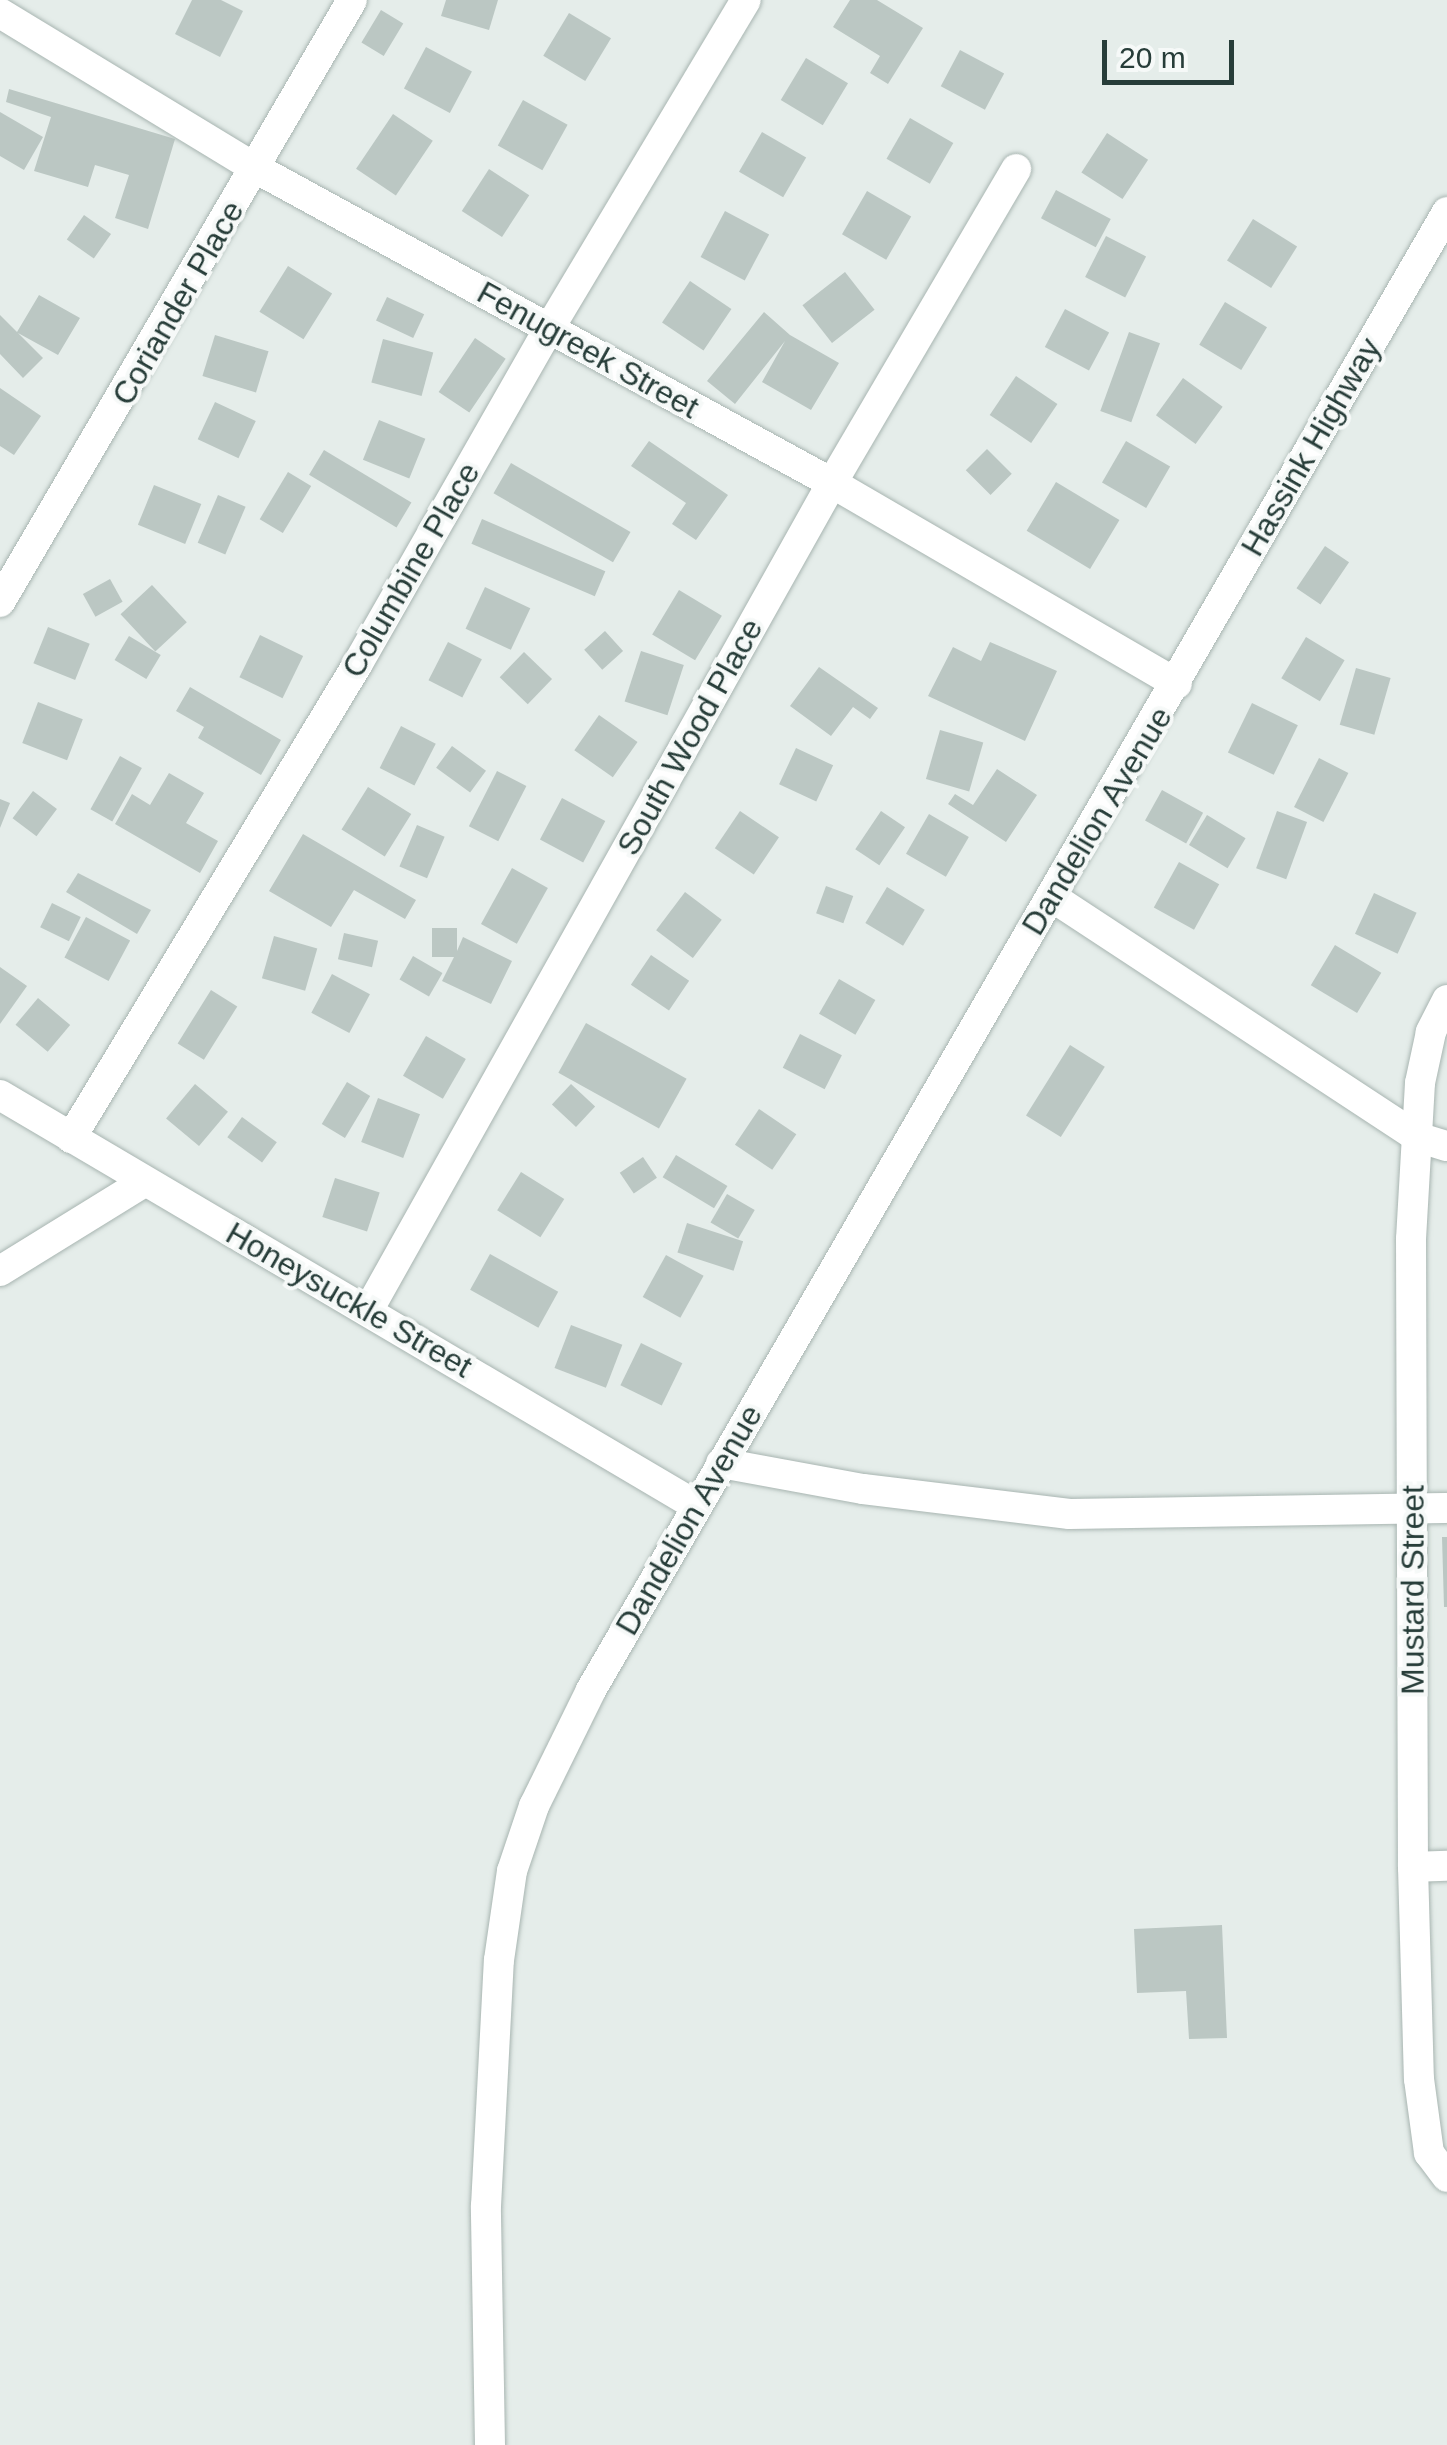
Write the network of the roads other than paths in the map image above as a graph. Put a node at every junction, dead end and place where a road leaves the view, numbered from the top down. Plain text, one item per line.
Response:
1 (352, 0) edge
2 (746, 0) edge
3 (0, 13) edge
4 (257, 169) junction
5 (1016, 169) dead end
6 (1447, 212) edge
7 (550, 328) junction
8 (832, 483) junction
9 (0, 602) edge
10 (1178, 684) junction
11 (1052, 898) junction
12 (1447, 1000) edge
13 (0, 1095) edge
14 (1417, 1137) junction
15 (72, 1138) junction
16 (1447, 1146) edge
17 (144, 1182) junction
18 (0, 1272) edge
19 (369, 1310) junction
20 (721, 1464) junction
21 (697, 1506) junction
22 (1412, 1508) junction
23 (1447, 1508) edge
24 (1413, 1866) junction
25 (1447, 1866) edge
26 (1447, 2177) edge
27 (490, 2445) edge

1 - 4 street, Coriander Place
2 - 7 street, Columbine Place
3 - 4 street, Fenugreek Street
4 - 7 street, Fenugreek Street
4 - 9 street, Coriander Place
5 - 8 street, South Wood Place
6 - 10 street, Hassink Highway
7 - 8 street, Fenugreek Street
7 - 15 street, Columbine Place
8 - 10 street, Fenugreek Street
8 - 19 street, South Wood Place
10 - 11 street, Dandelion Avenue
11 - 14 street
11 - 20 street, Dandelion Avenue
12 - 14 street, Mustard Street
13 - 15 street, Honeysuckle Street
14 - 16 street
14 - 22 street, Mustard Street
15 - 17 street, Honeysuckle Street
17 - 18 street
17 - 19 street, Honeysuckle Street
19 - 21 street, Honeysuckle Street
20 - 21 street, Dandelion Avenue
20 - 22 street
21 - 27 street, Dandelion Avenue
22 - 23 street
22 - 24 street, Mustard Street
24 - 25 street
24 - 26 street, Mustard Street

